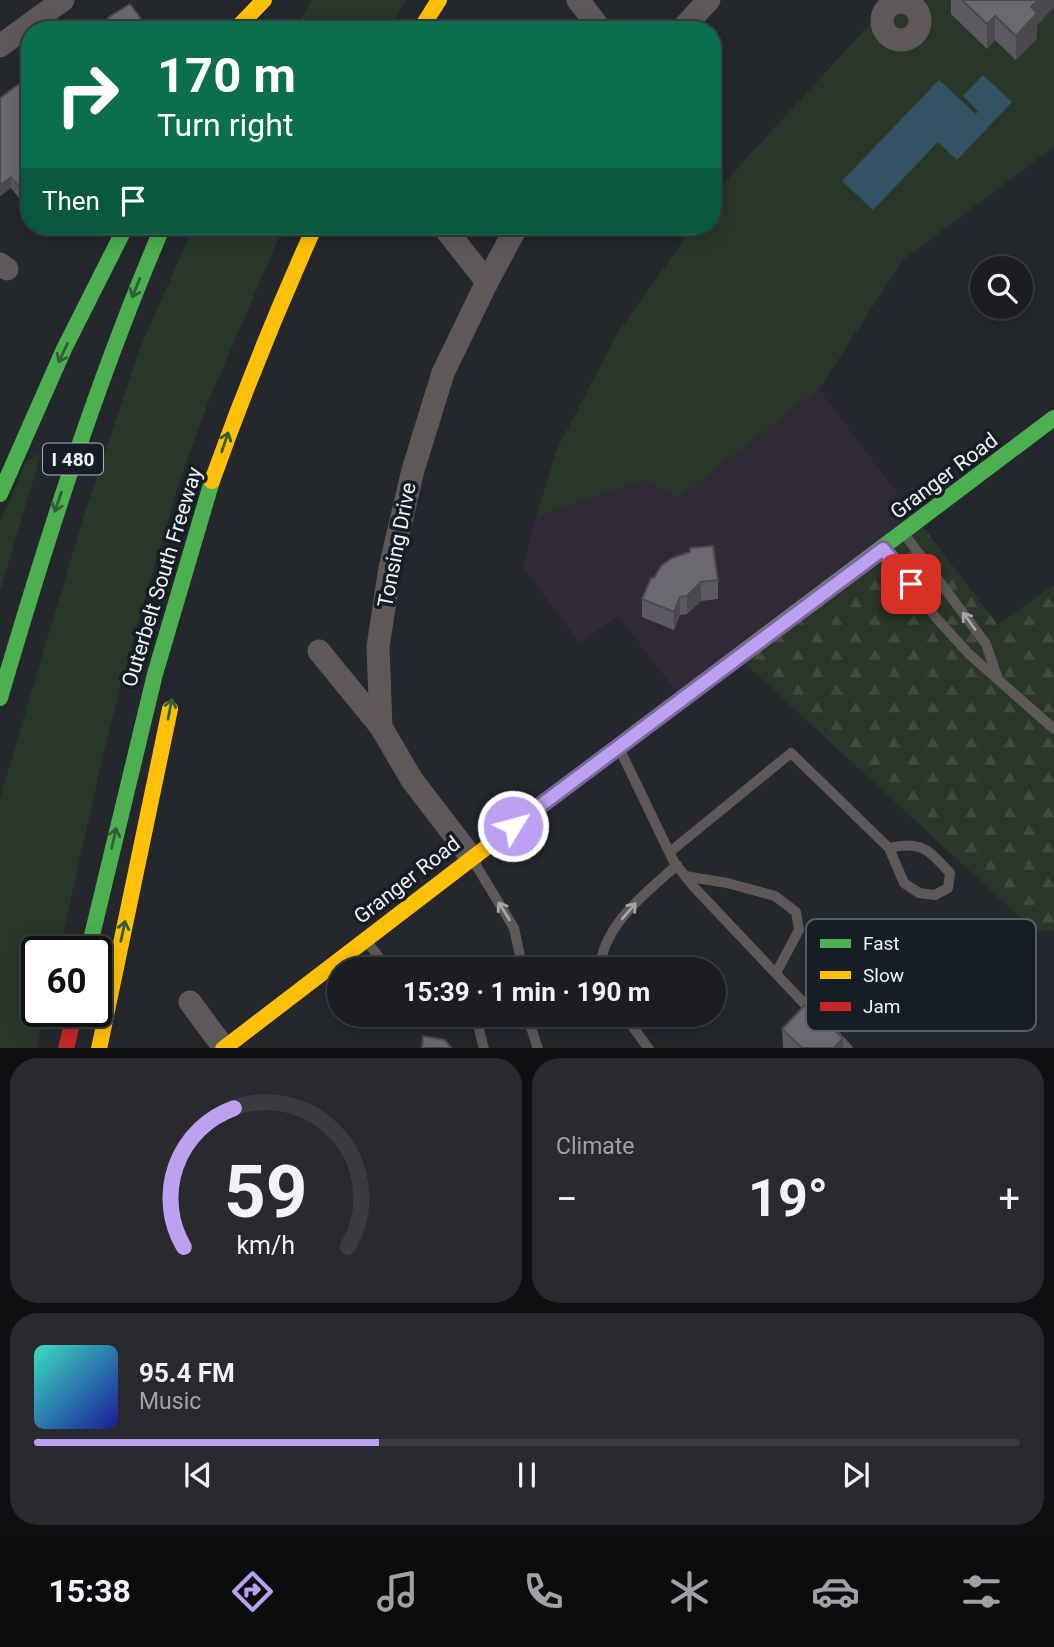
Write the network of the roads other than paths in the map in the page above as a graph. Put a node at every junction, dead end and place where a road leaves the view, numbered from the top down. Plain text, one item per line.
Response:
1 (63, 0) edge
2 (264, 0) edge
3 (279, 0) edge
4 (439, 0) edge
5 (578, 0) edge
6 (709, 0) edge
7 (267, 20) dead end
8 (34, 21) edge
9 (244, 21) edge
10 (426, 21) edge
11 (594, 21) edge
12 (689, 21) edge
13 (21, 31) edge
14 (0, 46) edge
15 (121, 235) edge
16 (159, 235) edge
17 (311, 235) edge
18 (450, 235) edge
19 (512, 235) edge
20 (486, 282) junction
21 (1054, 418) edge
22 (0, 494) edge
23 (203, 507) junction
24 (904, 533) junction
25 (883, 549) junction
26 (183, 635) dead end
27 (319, 651) dead end
28 (999, 682) junction
29 (172, 695) dead end
30 (0, 698) edge
31 (381, 727) junction
32 (1054, 729) edge
33 (618, 746) junction
34 (889, 848) junction
35 (670, 852) junction
36 (471, 858) junction
37 (677, 865) junction
38 (685, 876) junction
39 (92, 936) edge
40 (365, 939) junction
41 (379, 957) edge
42 (520, 957) edge
43 (601, 957) edge
44 (776, 973) junction
45 (190, 1002) dead end
46 (806, 1005) edge
47 (71, 1027) edge
48 (480, 1027) edge
49 (531, 1027) edge
50 (633, 1027) edge
51 (831, 1031) edge
52 (99, 1047) edge
53 (66, 1048) edge
54 (223, 1048) edge
55 (484, 1048) edge
56 (538, 1048) edge
57 (649, 1048) edge
58 (848, 1048) edge

1 - 8 street
2 - 9 main road
3 - 7 main road
4 - 10 main road
5 - 11 street
6 - 12 street
13 - 14 street
15 -> 22 main road
16 -> 30 main road, I 480
23 -> 17 main road, Outerbelt South Freeway
18 - 20 street
19 - 20 street, Tonsing Drive
20 - 31 street, Tonsing Drive
21 - 24 main road, Granger Road
23 - 26 main road
39 -> 23 main road, Outerbelt South Freeway
24 - 25 main road, Granger Road
28 -> 24 lane
25 - 28 lane
25 - 33 main road, Granger Road
27 - 31 street
28 - 32 lane
52 -> 29 main road
31 - 36 street, Tonsing Drive
33 - 35 lane
33 - 36 main road, Granger Road
34 - 34 lane
34 - 35 lane
35 - 37 lane
36 - 40 main road, Granger Road
42 -> 36 lane
37 - 38 lane
43 -> 37 lane
38 - 44 lane
38 - 44 lane
40 - 41 lane
40 - 54 main road, Granger Road
44 - 46 lane
45 - 54 street
47 - 53 main road
48 - 55 lane
49 - 56 lane
50 - 57 lane
51 - 58 lane

